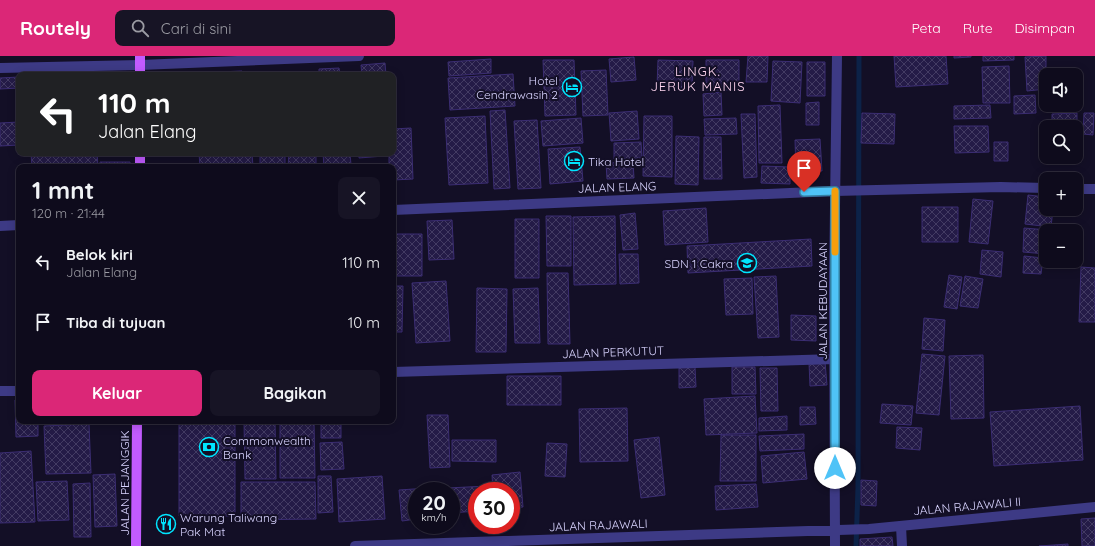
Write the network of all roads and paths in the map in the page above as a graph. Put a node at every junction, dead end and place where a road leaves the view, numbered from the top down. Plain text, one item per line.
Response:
1 (360, 56) edge
2 (837, 56) edge
3 (140, 65) edge
4 (0, 68) edge
5 (1039, 188) edge
6 (1083, 189) edge
7 (1095, 189) edge
8 (839, 191) junction
9 (396, 210) edge
10 (16, 225) edge
11 (0, 226) edge
12 (834, 359) junction
13 (396, 372) edge
14 (0, 391) edge
15 (16, 391) edge
16 (137, 424) edge
17 (1095, 507) edge
18 (901, 526) junction
19 (839, 530) junction
20 (136, 546) edge
21 (355, 546) edge
22 (835, 546) edge
23 (902, 546) edge

1 - 3 street
2 - 8 street, JALAN KEBUDAYAAN
3 - 4 street
5 - 8 street, JALAN ELANG
6 - 7 street
8 - 9 street, JALAN ELANG
8 - 12 street, JALAN KEBUDAYAAN
10 - 11 street
12 - 13 street, JALAN PERKUTUT
12 - 19 street, JALAN KEBUDAYAAN
14 - 15 street
16 - 20 main road, JALAN PEJANGGIK
17 - 18 street, JALAN RAJAWALI II
18 - 19 street, JALAN RAJAWALI II
18 - 23 street
19 - 21 street, JALAN RAJAWALI
19 - 22 street, JALAN KEBUDAYAAN

